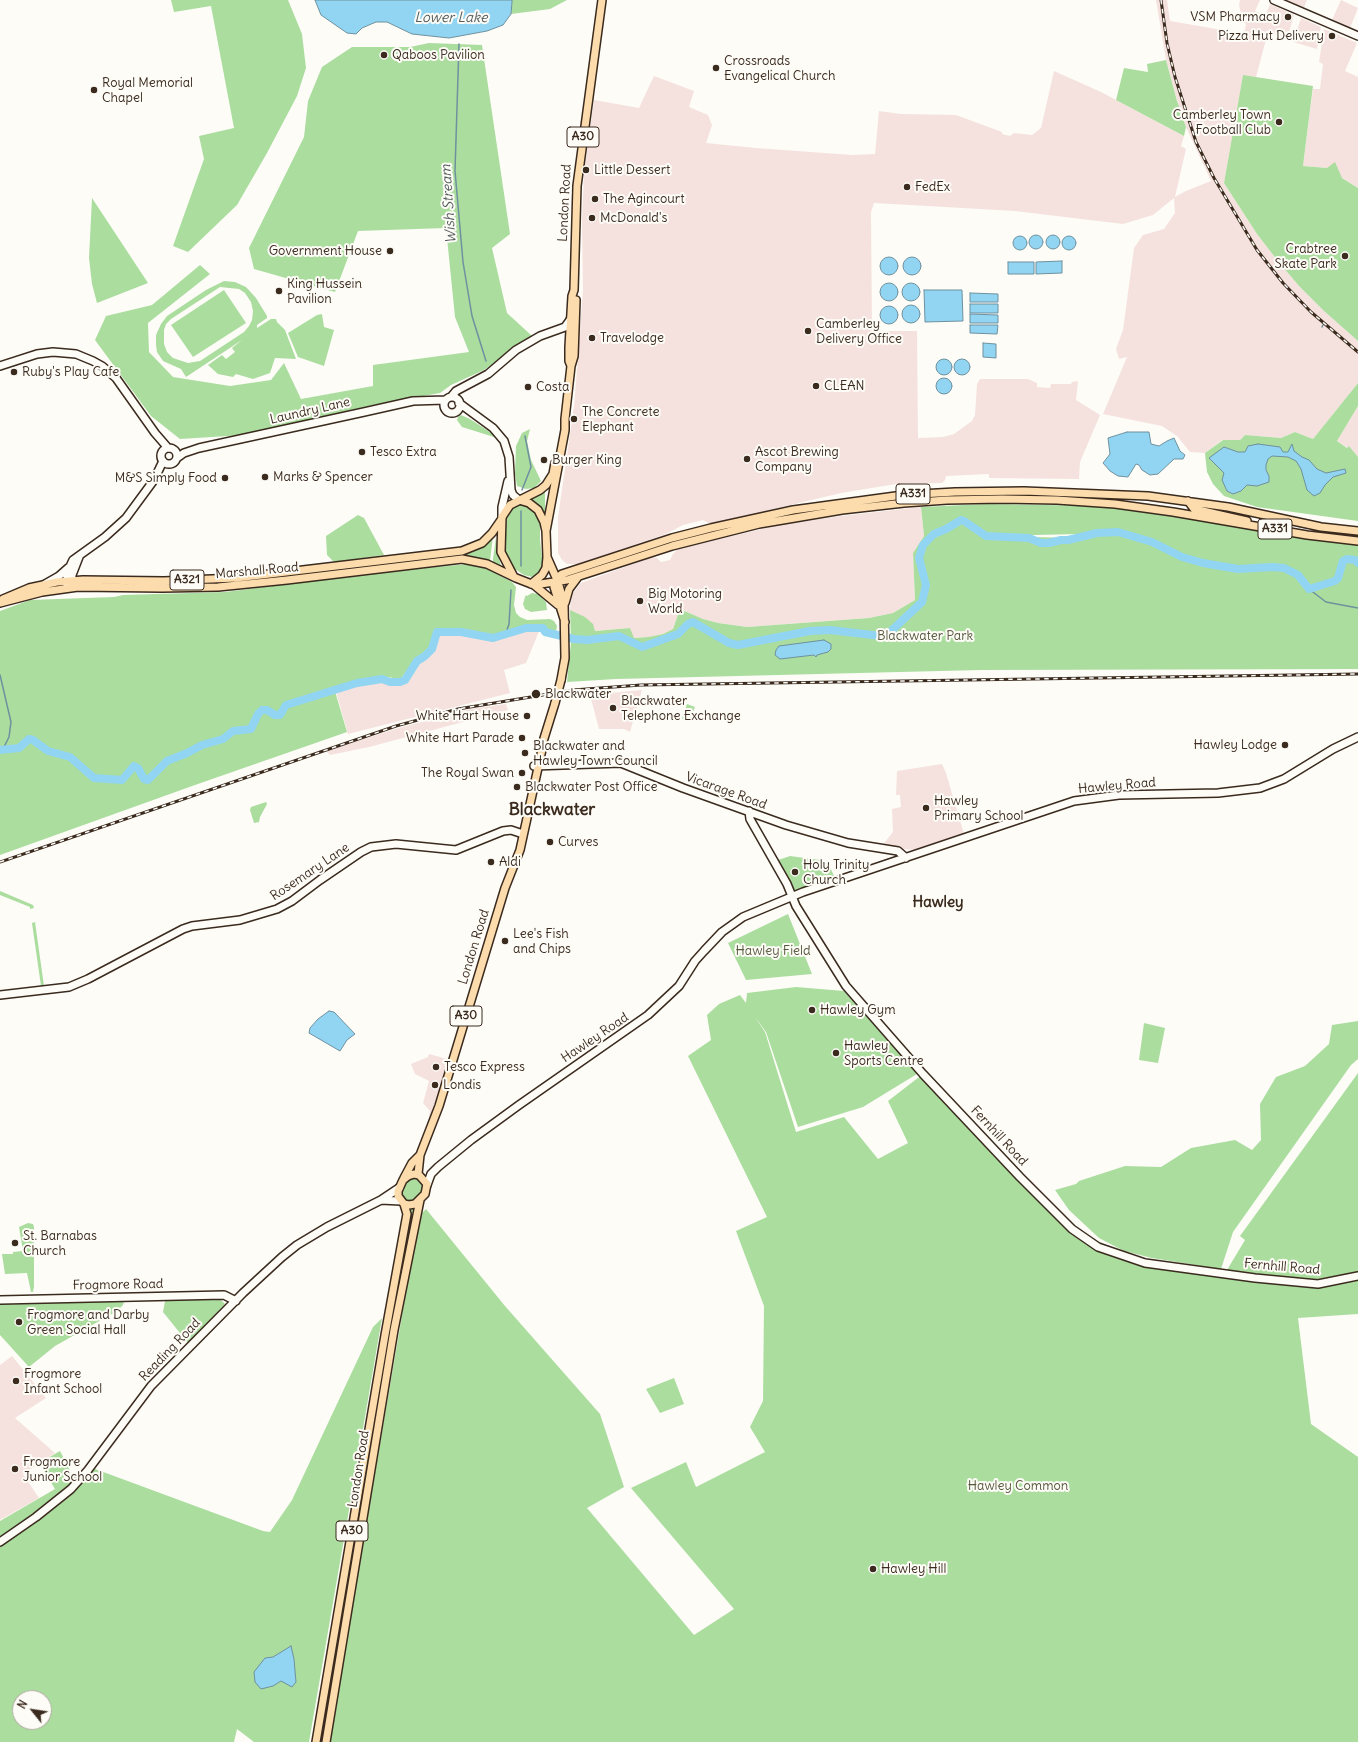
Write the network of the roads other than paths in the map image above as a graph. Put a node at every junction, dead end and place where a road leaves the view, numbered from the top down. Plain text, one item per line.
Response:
1 (602, 0) edge
2 (1274, 0) edge
3 (1358, 36) edge
4 (574, 290) junction
5 (570, 320) junction
6 (551, 332) junction
7 (573, 332) junction
8 (0, 366) edge
9 (446, 402) junction
10 (459, 406) junction
11 (564, 419) junction
12 (199, 448) junction
13 (168, 450) junction
14 (177, 458) junction
15 (166, 463) junction
16 (509, 477) junction
17 (520, 500) junction
18 (1188, 501) junction
19 (501, 518) junction
20 (1259, 526) junction
21 (546, 531) junction
22 (1358, 531) edge
23 (697, 536) junction
24 (1358, 541) edge
25 (547, 555) junction
26 (71, 568) junction
27 (568, 572) junction
28 (580, 576) junction
29 (514, 577) junction
30 (82, 580) junction
31 (557, 581) junction
32 (45, 584) junction
33 (69, 584) junction
34 (533, 584) junction
35 (0, 602) edge
36 (562, 605) junction
37 (1358, 737) edge
38 (537, 766) junction
39 (749, 811) junction
40 (521, 833) junction
41 (906, 858) junction
42 (793, 898) junction
43 (0, 995) edge
44 (420, 1155) junction
45 (431, 1174) junction
46 (420, 1176) junction
47 (403, 1180) junction
48 (427, 1185) junction
49 (399, 1188) junction
50 (382, 1200) junction
51 (420, 1200) junction
52 (403, 1202) junction
53 (1358, 1276) edge
54 (0, 1300) edge
55 (236, 1301) junction
56 (0, 1542) edge
57 (334, 1634) junction
58 (343, 1635) junction
59 (316, 1742) edge
60 (326, 1742) edge

1 - 4 main road, London Road / A30
2 - 3 street
4 - 5 main road, London Road / A30
4 - 7 main road, London Road / A30
5 - 6 street
5 - 7 main road, London Road / A30
6 - 7 street
6 - 9 street
7 - 11 main road, London Road / A30
8 - 13 street
9 - 10 street
9 - 10 street
9 - 12 street, Laundry Lane
10 - 16 street
11 - 17 main road, London Road / A30
11 - 21 main road, London Road / A30
12 - 13 street, Laundry Lane
12 - 14 street, Laundry Lane
13 - 14 street
13 - 15 street
14 - 15 street, Laundry Lane
15 - 26 street
16 - 17 street
16 - 19 street
17 - 19 main road
17 - 21 main road
18 - 20 main road, A331
18 - 22 main road, A331
18 - 23 main road, A331
19 - 29 main road
19 - 30 main road, Marshall Road / A321
20 - 23 main road, A331
20 - 24 main road, A331
21 - 25 main road
23 - 27 main road, A331
23 - 28 main road, A331
25 - 27 main road
25 - 31 main road, London Road / A30
25 - 34 main road
26 - 30 street
26 - 32 street
26 - 33 street
27 - 31 main road
28 - 31 main road, A331
28 - 36 main road
29 - 33 main road, Marshall Road / A321
29 - 34 main road
30 - 33 main road, Marshall Road / A321
31 - 34 main road, A331
31 - 36 main road, London Road / A30
32 - 33 main road, Marshall Road / A321
32 - 35 main road, Marshall Road / A321
33 - 35 main road, Marshall Road / A321
34 - 36 main road
36 - 38 main road, London Road / A30, bridge
37 - 41 street, Hawley Road
38 - 39 street, Vicarage Road
38 - 40 main road, London Road / A30
39 - 41 street, Vicarage Road
39 - 42 street, Fernhill Road
40 - 43 street, Rosemary Lane
40 - 44 main road, London Road / A30
41 - 42 street, Hawley Road
42 - 45 street, Hawley Road
42 - 53 street, Fernhill Road
44 - 46 main road, London Road / A30
44 - 47 main road, London Road / A30
45 - 46 street, Hawley Road
45 - 48 street, Hawley Road
46 - 47 main road
46 - 48 main road
47 - 49 main road, A30
48 - 51 main road, A30
49 - 50 street, Reading Road
49 - 52 main road, A30
50 - 52 street, Reading Road
50 - 55 street, Reading Road
51 - 52 main road
51 - 58 main road, London Road / A30
52 - 57 main road, London Road / A30
54 - 55 street, Frogmore Road
55 - 56 street, Reading Road
57 - 58 main road
57 - 59 main road, London Road / A30
58 - 60 main road, London Road / A30

